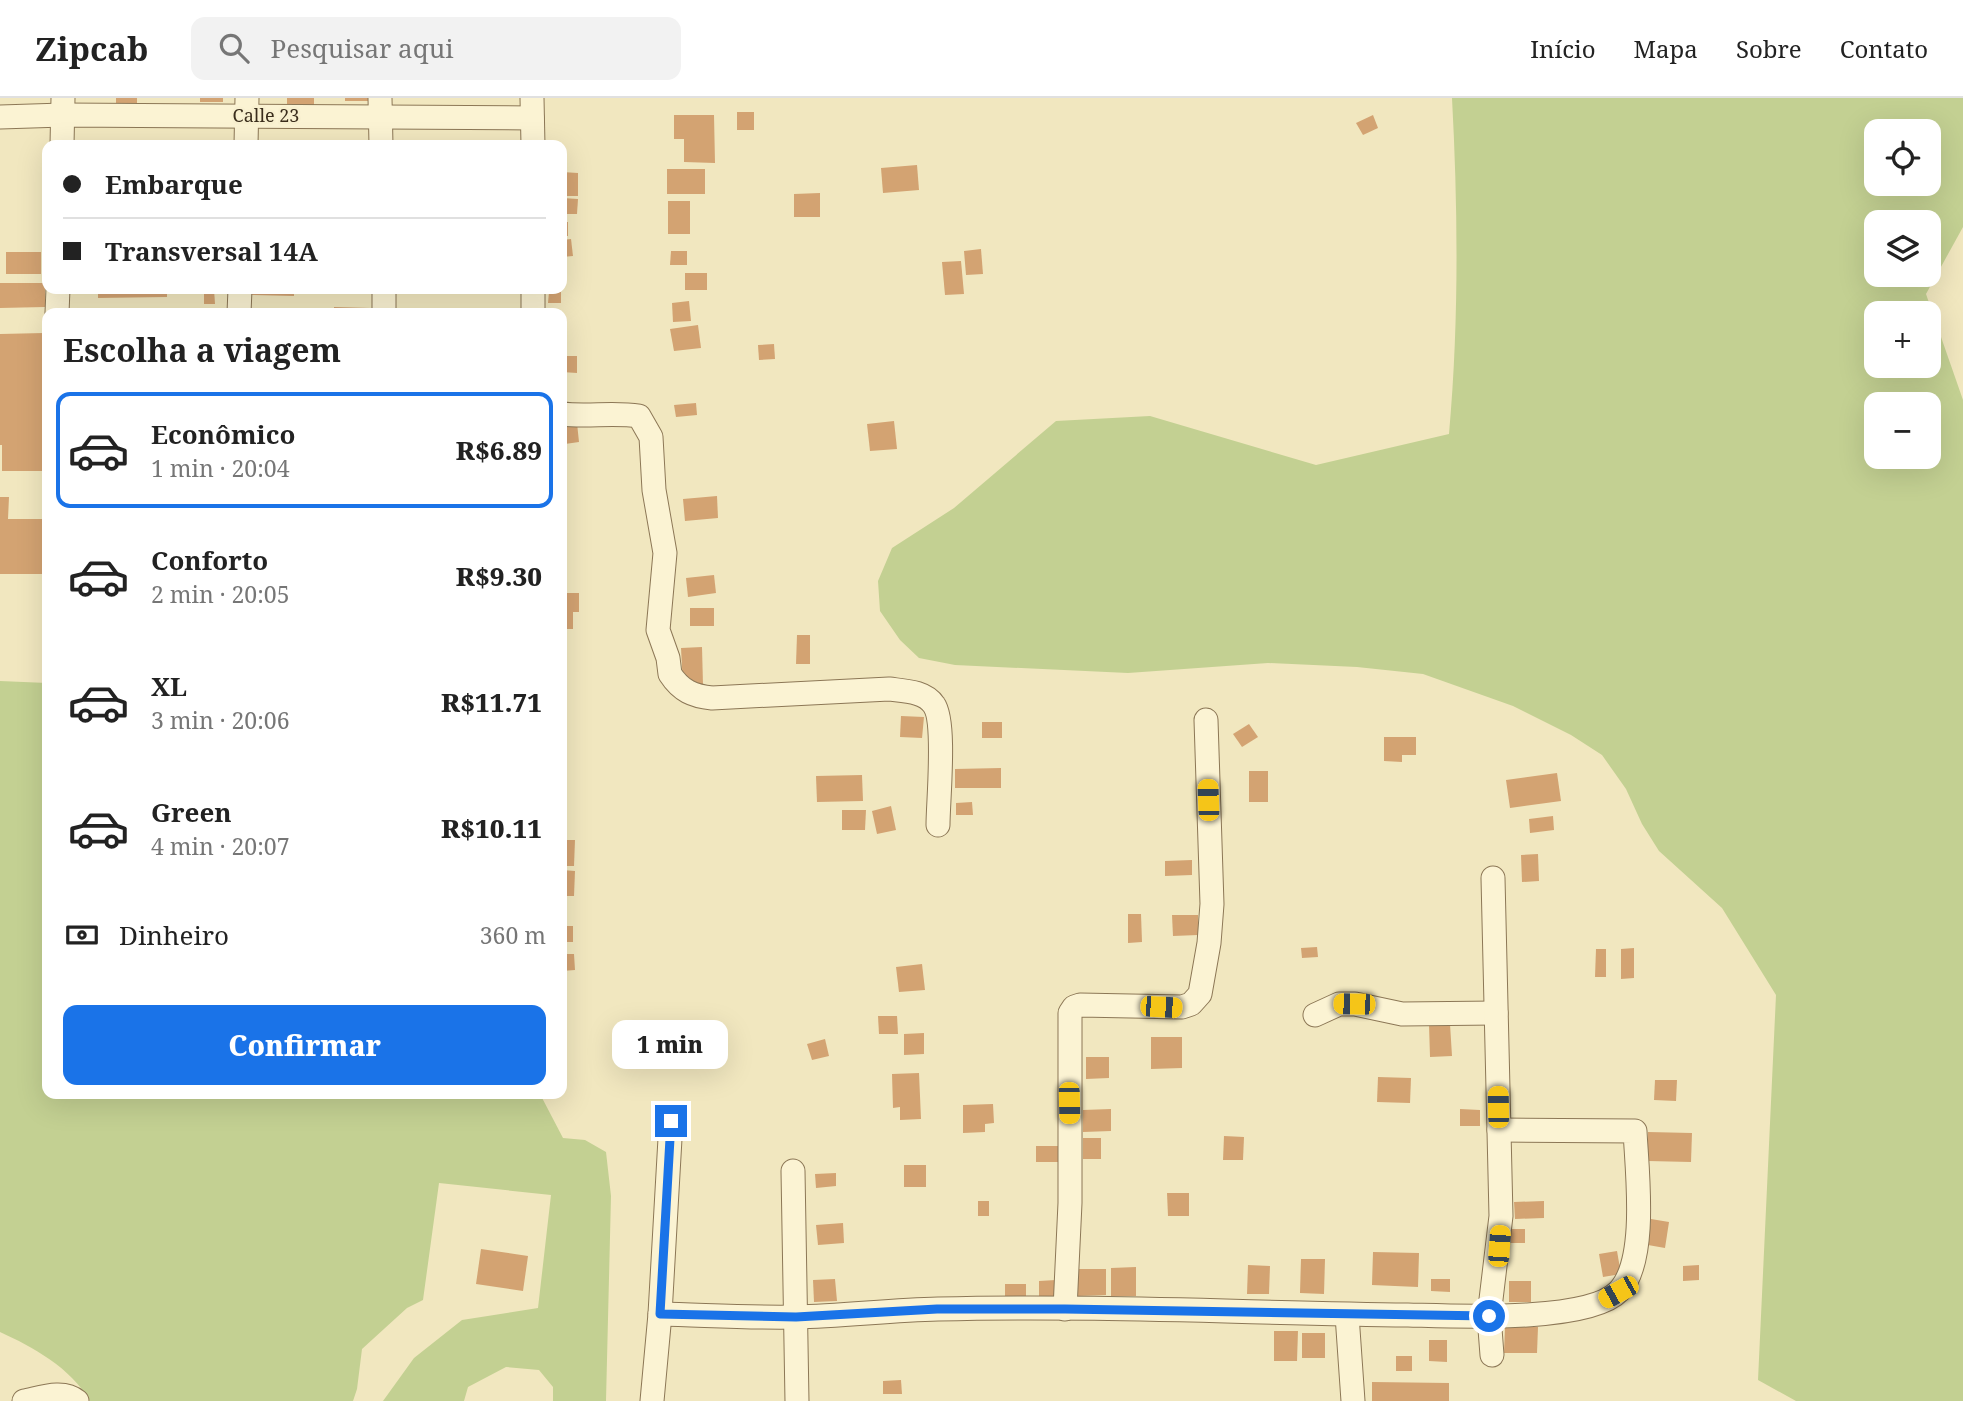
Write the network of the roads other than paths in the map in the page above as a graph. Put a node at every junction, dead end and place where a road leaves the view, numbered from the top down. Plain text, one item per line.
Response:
1 (63, 106) edge
2 (247, 107) edge
3 (380, 107) edge
4 (532, 108) edge
5 (0, 117) edge
6 (62, 140) edge
7 (246, 140) edge
8 (381, 140) edge
9 (533, 140) edge
10 (567, 414) edge
11 (1206, 720) dead end
12 (937, 825) dead end
13 (1493, 878) dead end
14 (1496, 1013) junction
15 (1315, 1015) dead end
16 (671, 1121) dead end
17 (1499, 1130) junction
18 (793, 1171) dead end
19 (1065, 1309) junction
20 (660, 1314) junction
21 (1347, 1315) junction
22 (1489, 1316) junction
23 (796, 1317) junction
24 (1492, 1354) dead end
25 (24, 1401) edge
26 (77, 1401) edge
27 (652, 1401) edge
28 (797, 1401) edge
29 (1353, 1401) edge

1 - 2 street, Calle 23
1 - 5 street, Calle 23
1 - 6 street
2 - 3 street, Calle 23
2 - 7 street
3 - 4 street, Calle 23
3 - 8 street
4 - 9 street
10 - 12 street
11 - 19 street
13 - 14 street
14 - 15 street
14 - 17 street
16 - 20 street
17 - 22 street
17 - 22 street
18 - 23 street
19 - 21 street
19 - 23 street
20 - 23 street
20 - 27 street
21 - 22 street
21 - 29 street
22 - 24 street
23 - 28 street
25 - 26 street

